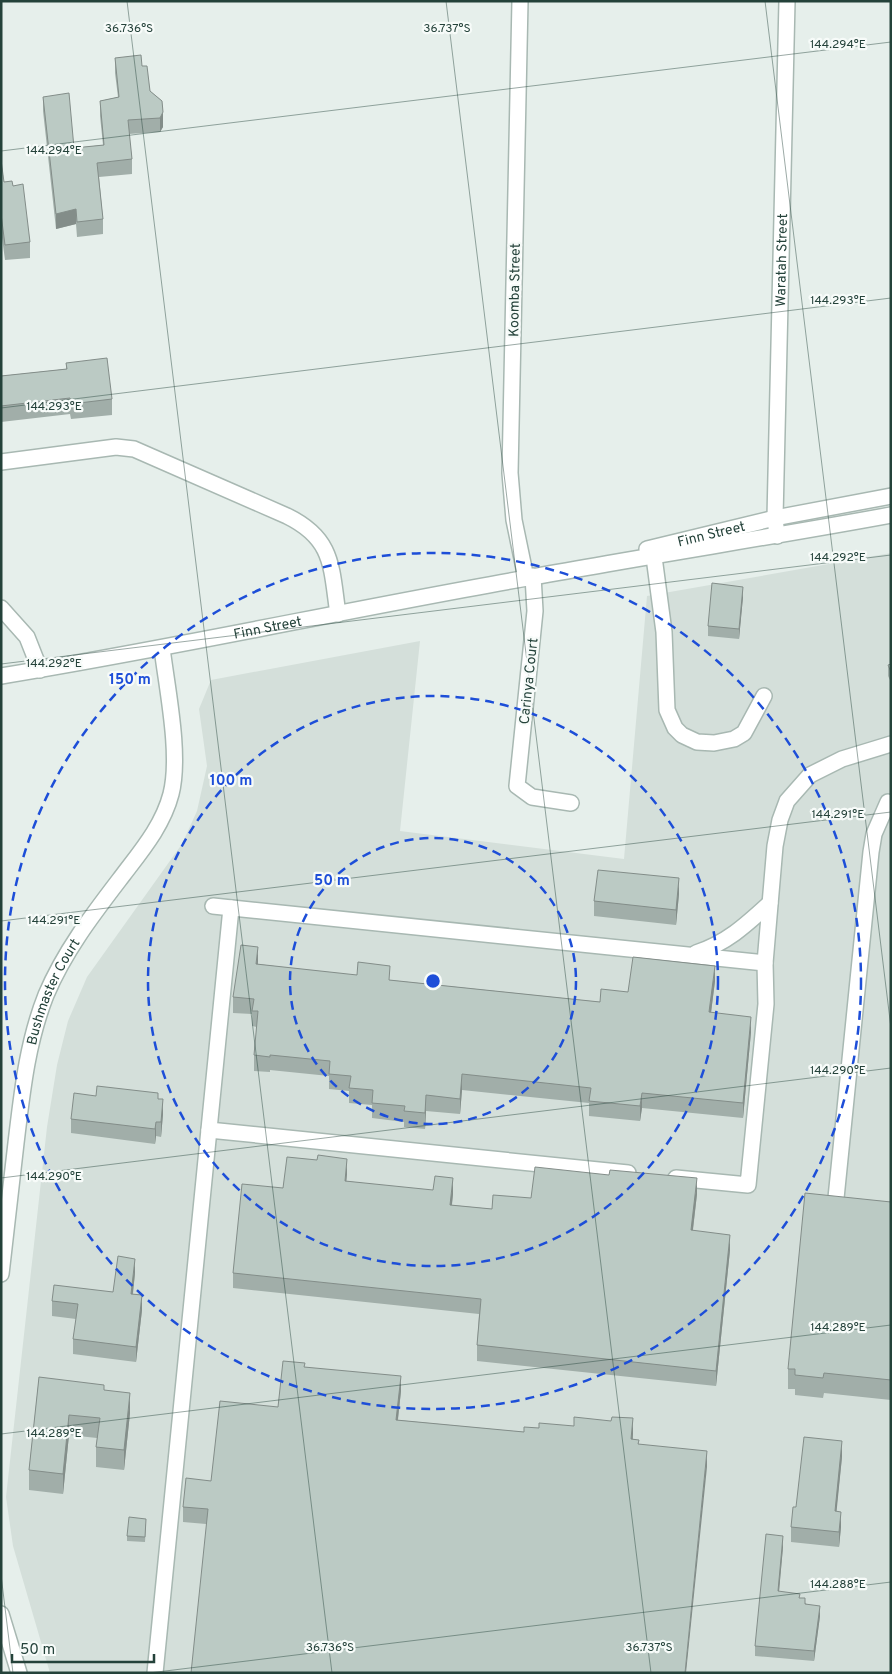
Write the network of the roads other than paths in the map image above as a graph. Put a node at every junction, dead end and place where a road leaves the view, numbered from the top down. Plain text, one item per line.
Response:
1 (520, 1) edge
2 (786, 1) edge
3 (1, 462) edge
4 (891, 496) edge
5 (891, 515) edge
6 (775, 518) junction
7 (777, 536) junction
8 (654, 557) junction
9 (530, 577) junction
10 (1, 608) edge
11 (338, 614) junction
12 (162, 648) junction
13 (40, 670) junction
14 (1, 676) edge
15 (764, 696) dead end
16 (891, 744) edge
17 (890, 800) edge
18 (571, 803) dead end
19 (770, 903) junction
20 (214, 906) dead end
21 (231, 908) junction
22 (690, 954) junction
23 (765, 963) junction
24 (209, 1130) junction
25 (836, 1198) edge
26 (1, 1274) edge
27 (1, 1614) edge
28 (19, 1673) edge
29 (155, 1673) edge

1 - 9 street, Koomba Street
2 - 6 street, Waratah Street
3 - 11 street
4 - 6 street, Finn Street
5 - 7 street, Finn Street
6 - 7 street, Waratah Street
6 - 9 street, Finn Street
7 - 8 street, Finn Street
8 - 9 street, Finn Street
8 - 15 street
9 - 11 street, Finn Street
9 - 18 street, Carinya Court
10 - 13 street
11 - 12 street, Finn Street
12 - 13 street, Finn Street
12 - 26 street, Bushmaster Court
13 - 14 street, Finn Street
16 - 19 street
17 - 25 street
19 - 22 street
19 - 23 street
20 - 21 street
21 - 22 street
21 - 24 street
22 - 23 street
23 - 24 street
24 - 29 street
27 - 28 street

